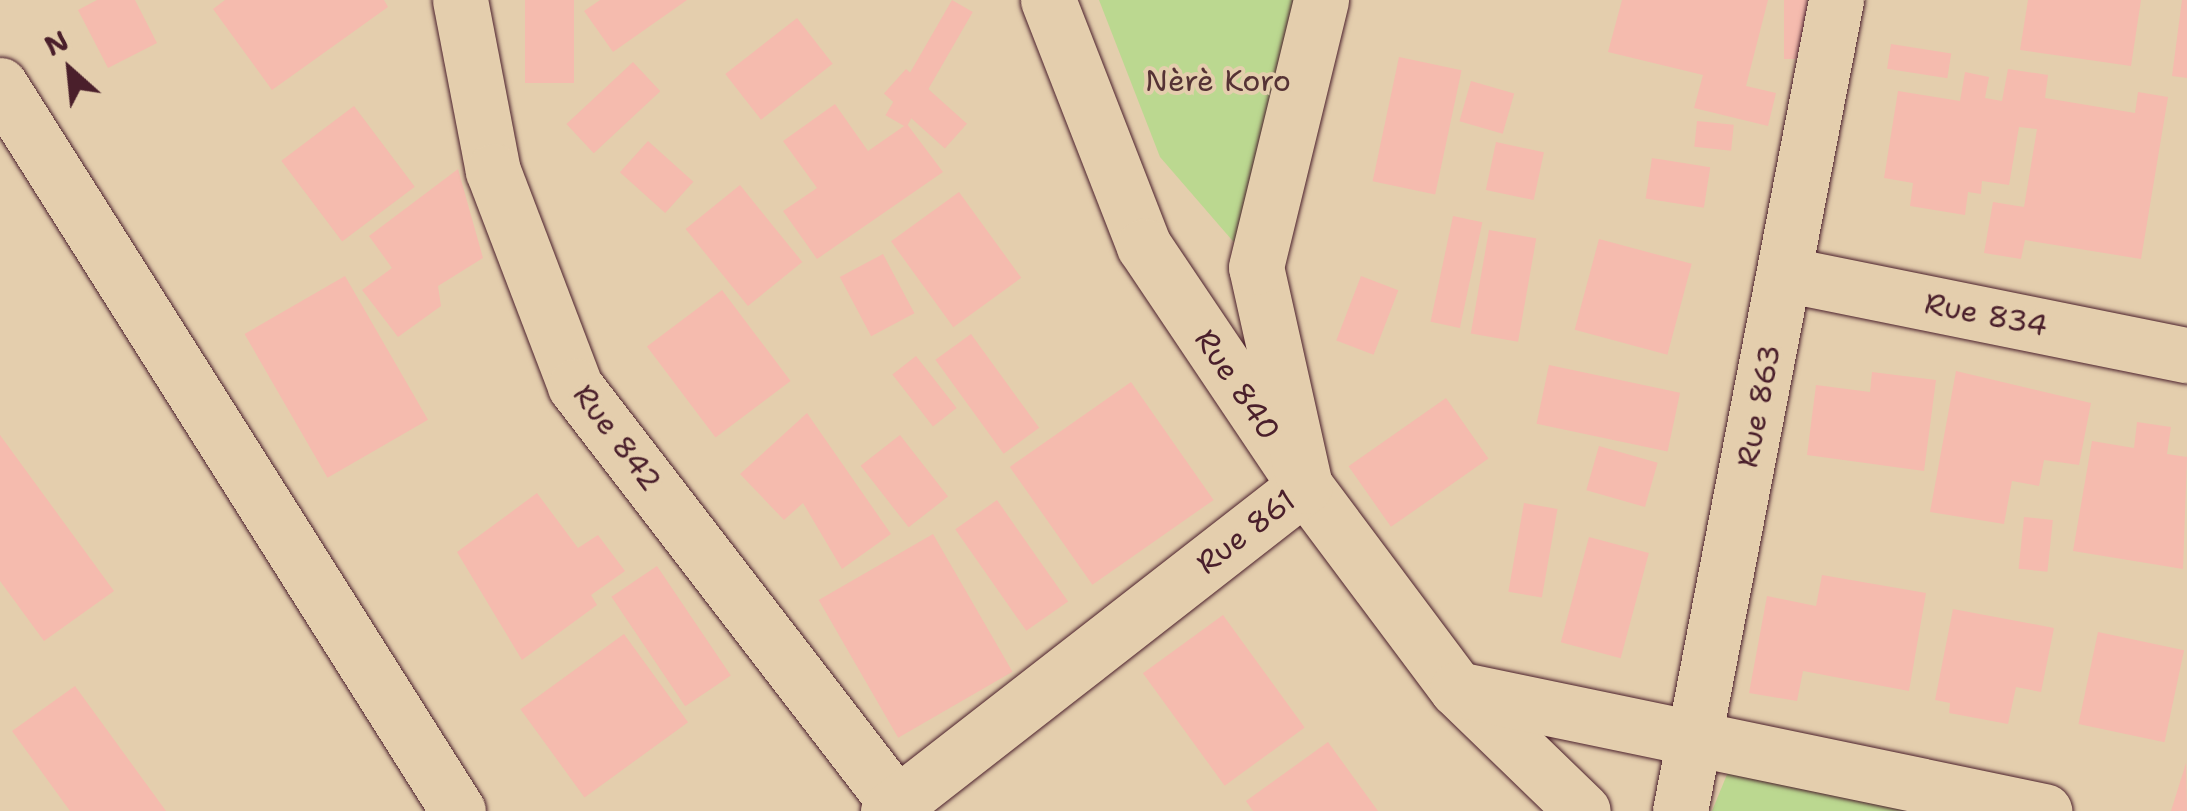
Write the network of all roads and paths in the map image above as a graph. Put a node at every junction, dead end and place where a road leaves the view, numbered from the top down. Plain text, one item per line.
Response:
1 (460, 0) edge
2 (1048, 0) edge
3 (1321, 0) edge
4 (1836, 0) edge
5 (0, 85) edge
6 (1784, 274) junction
7 (2187, 356) edge
8 (1305, 486) junction
9 (1457, 689) junction
10 (1694, 738) junction
11 (896, 809) edge
12 (458, 811) edge
13 (1583, 811) edge
14 (1680, 811) edge
15 (2044, 811) edge

1 - 11 street, Rue 842
2 - 8 street, Rue 840
3 - 8 street, Rue 861
4 - 6 street, Rue 863
5 - 12 street
6 - 7 street, Rue 834
6 - 10 street, Rue 863
8 - 9 street, Rue 840
8 - 11 street, Rue 861
9 - 10 street
9 - 13 street, Rue 840
10 - 14 street, Rue 863
10 - 15 street

